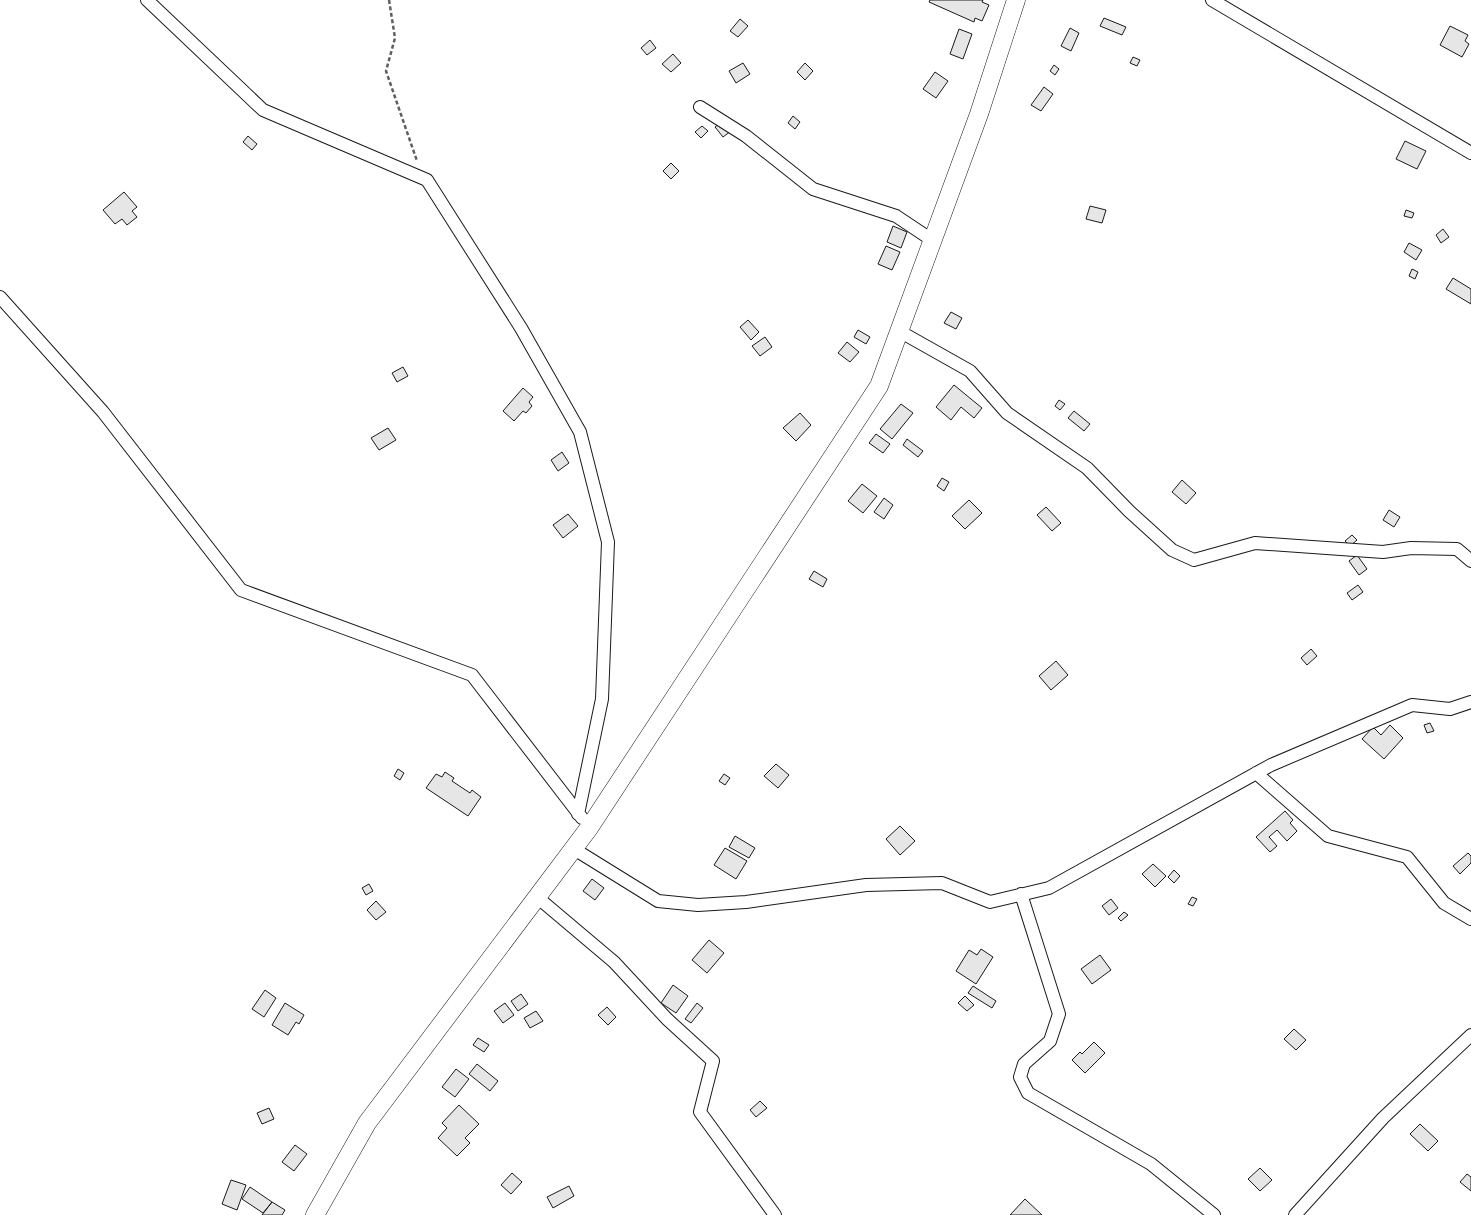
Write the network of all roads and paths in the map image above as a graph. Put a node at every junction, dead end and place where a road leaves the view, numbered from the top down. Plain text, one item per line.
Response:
1 (146, 0) edge
2 (389, 0) edge
3 (1016, 0) edge
4 (1212, 0) edge
5 (700, 107) dead end
6 (1471, 153) edge
7 (424, 179) junction
8 (932, 240) junction
9 (0, 297) edge
10 (899, 331) junction
11 (1471, 561) edge
12 (1471, 702) edge
13 (1256, 773) junction
14 (578, 814) junction
15 (589, 828) junction
16 (574, 849) junction
17 (1021, 894) junction
18 (537, 897) junction
19 (1471, 918) edge
20 (1471, 1035) edge
21 (315, 1215) edge
22 (774, 1215) edge
23 (1214, 1215) edge
24 (1294, 1215) edge

1 - 7 street
2 - 7 path
3 - 8 street
4 - 6 street
5 - 8 street
7 - 14 street
8 - 10 street
9 - 14 street
10 - 11 street
10 - 15 street
12 - 13 street
13 - 17 street
13 - 19 street
14 - 15 street
15 - 16 street
16 - 17 street
16 - 18 street
17 - 23 street
18 - 21 street
18 - 22 street
20 - 24 street

